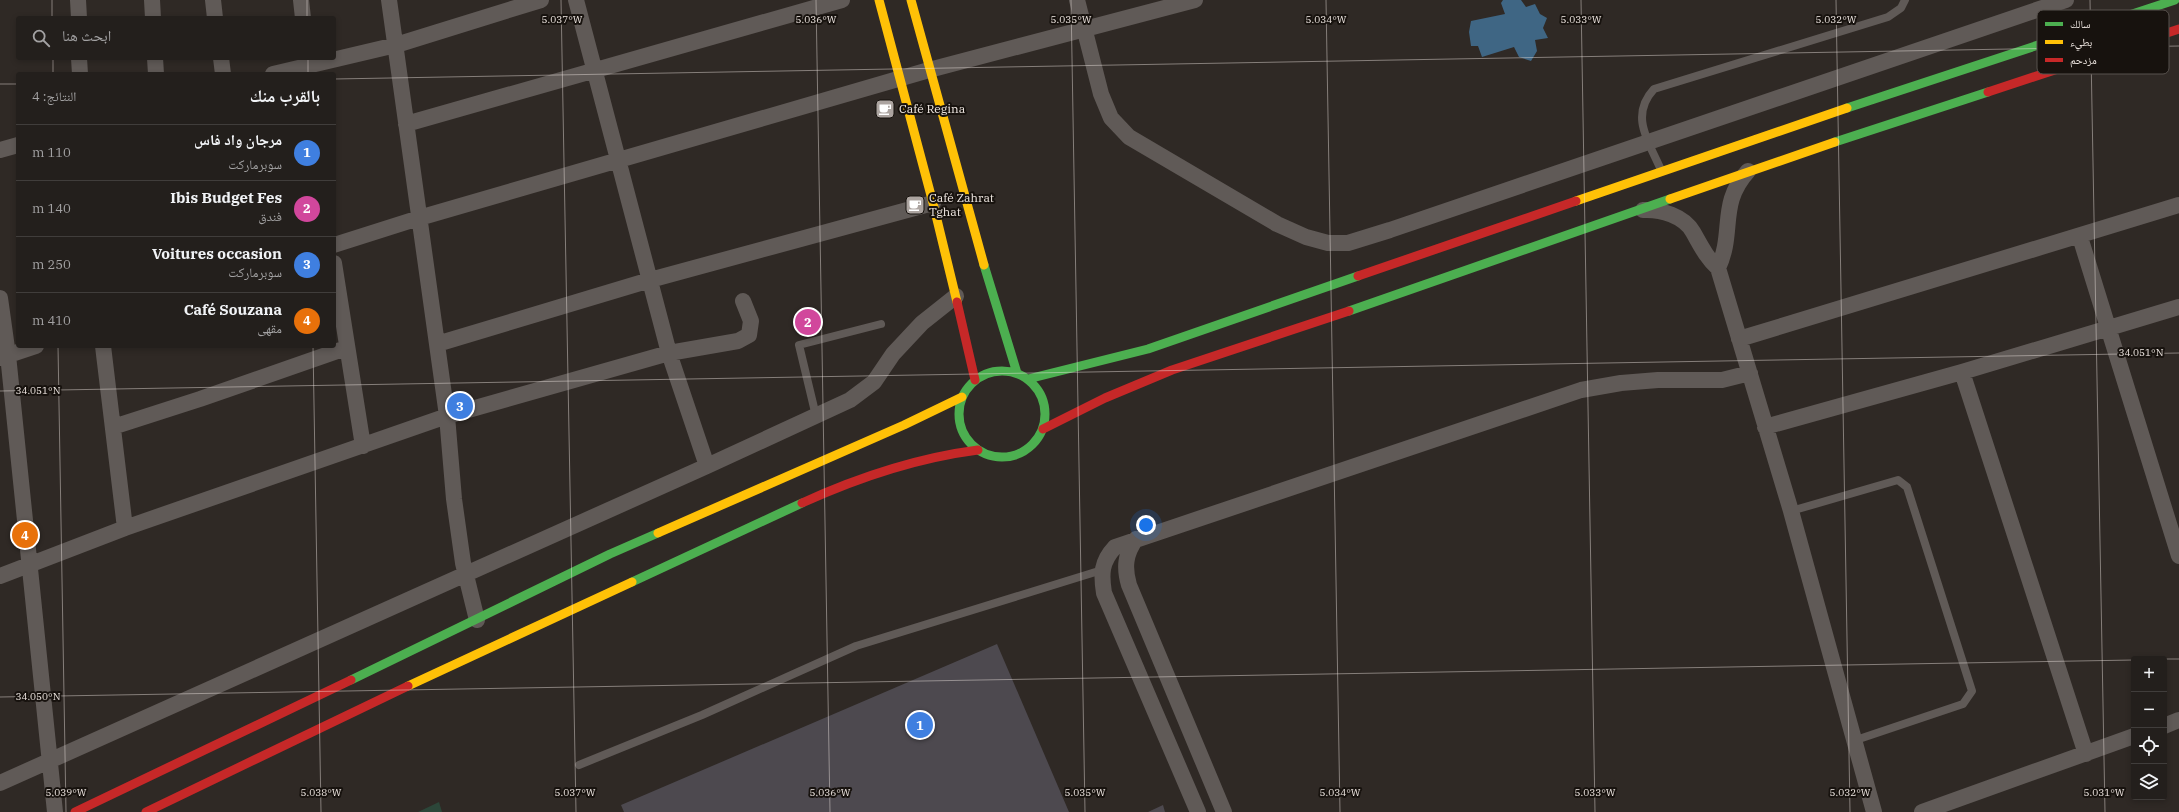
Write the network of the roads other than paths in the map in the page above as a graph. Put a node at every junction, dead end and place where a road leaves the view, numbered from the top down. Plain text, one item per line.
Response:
1 (78, 0) edge
2 (152, 0) edge
3 (213, 0) edge
4 (301, 0) edge
5 (389, 0) edge
6 (541, 0) edge
7 (576, 0) edge
8 (842, 0) edge
9 (879, 0) edge
10 (911, 0) edge
11 (1077, 0) edge
12 (1195, 0) edge
13 (1905, 0) edge
14 (2066, 0) edge
15 (2175, 0) edge
16 (2145, 10) edge
17 (79, 16) edge
18 (153, 16) edge
19 (215, 16) edge
20 (303, 16) edge
21 (1084, 29) junction
22 (2179, 29) edge
23 (2169, 32) edge
24 (396, 45) junction
25 (2037, 46) edge
26 (80, 60) edge
27 (155, 60) edge
28 (221, 60) edge
29 (335, 60) edge
30 (336, 60) edge
31 (310, 66) edge
32 (929, 70) junction
33 (594, 71) junction
34 (80, 72) edge
35 (156, 72) edge
36 (223, 72) edge
37 (283, 72) edge
38 (2042, 74) edge
39 (900, 79) junction
40 (406, 124) junction
41 (1650, 143) junction
42 (16, 146) edge
43 (0, 150) edge
44 (618, 161) junction
45 (1661, 171) junction
46 (1748, 171) junction
47 (933, 203) junction
48 (2179, 205) edge
49 (1628, 212) junction
50 (419, 218) junction
51 (2080, 237) junction
52 (336, 244) edge
53 (1718, 268) junction
54 (336, 277) edge
55 (650, 280) junction
56 (956, 296) junction
57 (0, 298) edge
58 (743, 301) dead end
59 (2179, 307) edge
60 (881, 324) dead end
61 (2108, 328) junction
62 (1739, 339) junction
63 (437, 344) junction
64 (30, 348) edge
65 (103, 348) edge
66 (346, 348) junction
67 (669, 353) junction
68 (4, 356) edge
69 (1962, 372) junction
70 (1017, 373) junction
71 (1750, 373) junction
72 (1028, 379) junction
73 (975, 380) junction
74 (962, 397) junction
75 (447, 416) junction
76 (816, 416) junction
77 (113, 427) junction
78 (1765, 428) junction
79 (1043, 429) junction
80 (363, 446) junction
81 (978, 450) junction
82 (707, 466) junction
83 (1791, 511) junction
84 (125, 528) junction
85 (1136, 540) junction
86 (2179, 556) edge
87 (30, 566) junction
88 (1102, 570) junction
89 (466, 574) junction
90 (0, 576) edge
91 (477, 620) junction
92 (2179, 720) edge
93 (2167, 725) edge
94 (2131, 737) edge
95 (1853, 741) junction
96 (2086, 754) junction
97 (50, 762) junction
98 (579, 765) dead end
99 (0, 783) edge
100 (55, 812) edge
101 (75, 812) edge
102 (146, 812) edge
103 (1198, 812) edge
104 (1224, 812) edge
105 (1874, 812) edge
106 (1922, 812) edge

1 - 17 street
2 - 18 street
3 - 19 street
4 - 20 street
5 - 24 street
6 - 24 street
7 - 33 street
8 - 33 street
9 - 39 main road
10 - 32 main road
11 - 21 street
12 - 21 street
13 - 41 lane
14 - 41 street
15 - 16 main road
21 - 32 street
21 - 41 street
22 - 23 main road
24 - 30 street
24 - 40 street
25 - 45 main road
26 - 34 street
27 - 35 street
28 - 36 street
29 - 31 street
31 - 37 street
32 - 39 street
32 - 70 main road
33 - 40 street
33 - 44 street
38 - 46 main road
39 - 44 street
39 - 47 main road
40 - 50 street
41 - 45 lane
42 - 43 street
44 - 50 street
44 - 55 street
45 - 72 main road
46 - 49 main road
46 - 53 street
47 - 55 street
47 - 56 main road
48 - 51 street
49 - 53 street
49 - 79 main road
50 - 52 street
50 - 63 street
51 - 61 street
51 - 62 street
53 - 62 street
54 - 66 street
55 - 63 street
55 - 67 street
56 - 73 main road
56 - 76 street
57 - 68 street
58 - 67 street
59 - 61 street
60 - 76 lane
61 - 69 street
61 - 86 street
62 - 71 street
63 - 75 street
64 - 68 street
65 - 77 street
66 - 77 street
66 - 80 street
67 - 75 street
67 - 82 street
68 - 87 street
69 - 78 street
69 - 96 street
70 - 72 main road
70 - 73 main road
71 - 78 street
71 - 85 street
72 - 79 main road
73 - 74 main road
74 - 81 main road
74 - 91 main road
75 - 80 street
75 - 89 street
76 - 82 street
77 - 84 street
78 - 83 street
79 - 81 main road
80 - 84 street
81 - 102 main road
82 - 89 street
83 - 95 street
83 - 95 lane
84 - 87 street
85 - 88 street
85 - 104 street
87 - 90 street
87 - 97 street
88 - 98 lane
88 - 103 street
89 - 91 street
89 - 97 street
91 - 101 main road
92 - 93 street
94 - 96 street
95 - 105 street
96 - 106 street
97 - 99 street
97 - 100 street

